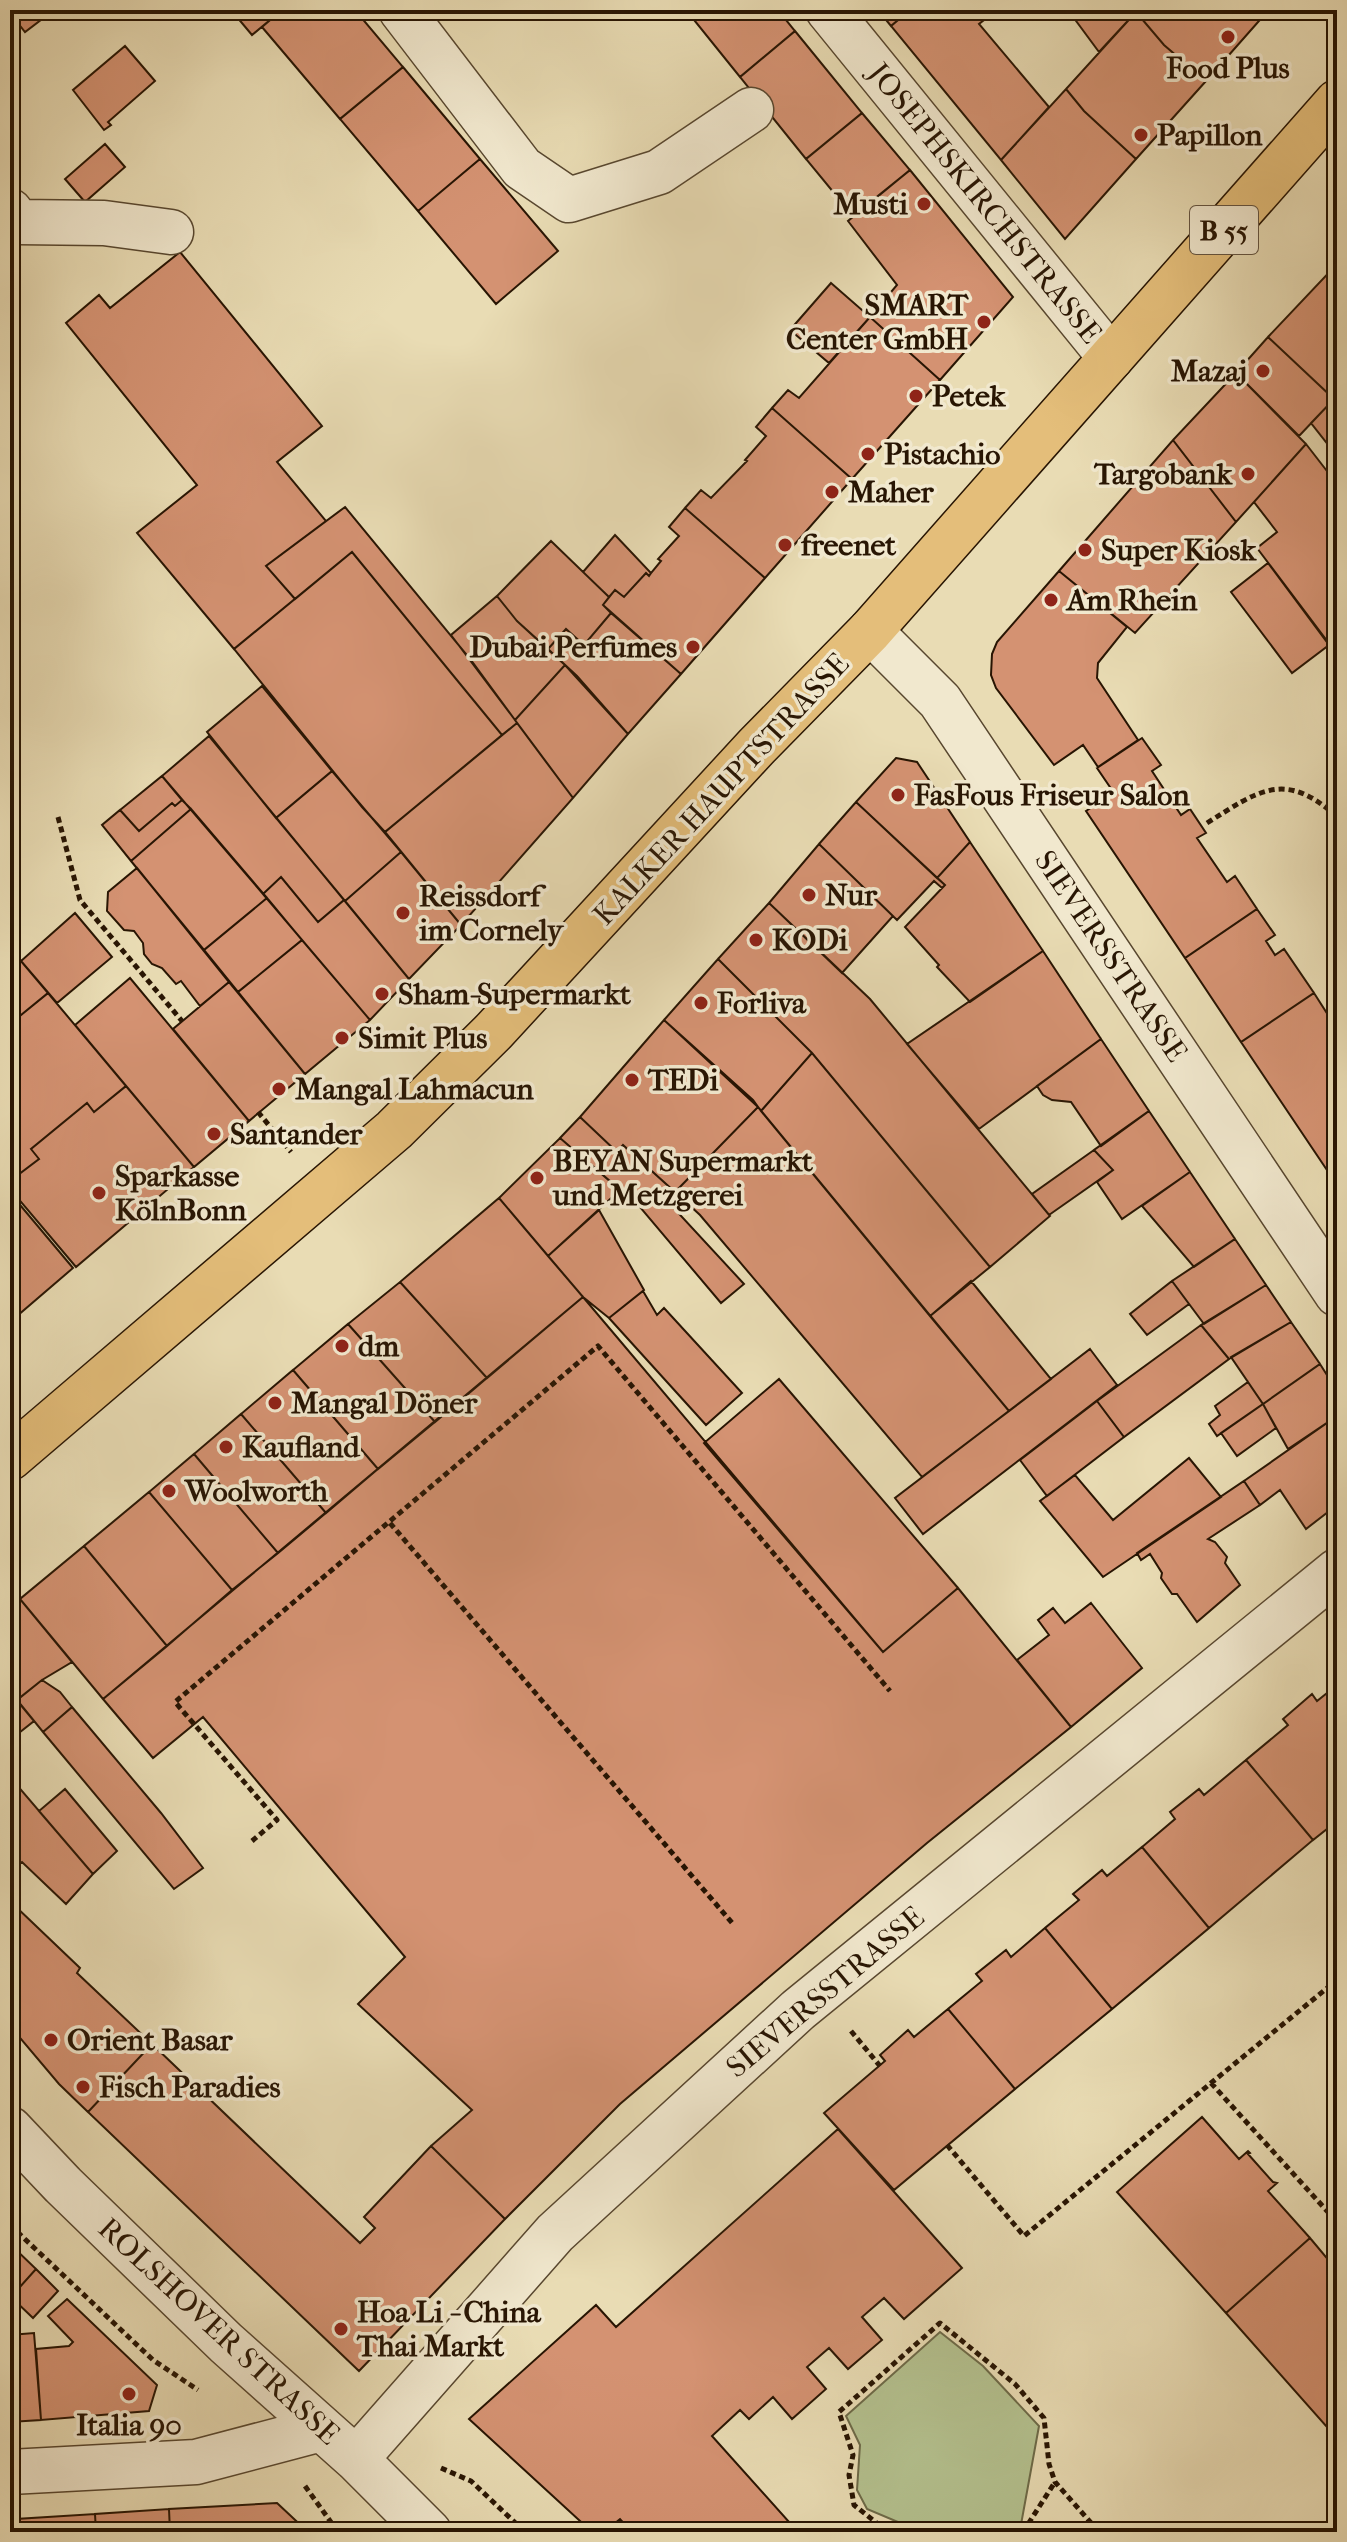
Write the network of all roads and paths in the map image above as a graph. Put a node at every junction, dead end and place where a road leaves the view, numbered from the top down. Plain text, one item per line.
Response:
1 (401, 10) edge
2 (828, 10) edge
3 (1337, 102) edge
4 (751, 110) dead end
5 (10, 211) edge
6 (171, 232) dead end
7 (1111, 358) junction
8 (870, 631) junction
9 (58, 817) dead end
10 (1337, 817) edge
11 (1207, 823) dead end
12 (182, 1021) dead end
13 (1337, 1294) edge
14 (12, 1456) edge
15 (390, 1523) junction
16 (1337, 1571) edge
17 (890, 1691) dead end
18 (252, 1841) dead end
19 (733, 1924) dead end
20 (1337, 1980) edge
21 (851, 2031) dead end
22 (880, 2066) dead end
23 (1211, 2083) junction
24 (10, 2129) edge
25 (947, 2145) dead end
26 (1337, 2222) edge
27 (10, 2225) edge
28 (208, 2396) dead end
29 (321, 2429) junction
30 (270, 2442) junction
31 (356, 2459) junction
32 (10, 2472) edge
33 (1055, 2482) junction
34 (338, 2532) edge
35 (429, 2532) edge
36 (899, 2532) edge
37 (1023, 2532) edge
38 (1099, 2532) edge

1 - 4 street
2 - 7 street, JOSEPHSKIRCHSTRASSE
3 - 7 main road, KALKER HAUPTSTRASSE / B 55
5 - 6 street
7 - 8 main road, KALKER HAUPTSTRASSE / B 55
8 - 13 street, SIEVERSSTRASSE
8 - 14 main road, KALKER HAUPTSTRASSE / B 55
9 - 12 path
10 - 11 path
15 - 17 path
15 - 18 path
15 - 19 path
16 - 31 street, SIEVERSSTRASSE
20 - 23 path
21 - 22 path
23 - 25 path
23 - 26 path
24 - 29 street, ROLSHOVER STRASSE
27 - 28 path
29 - 30 street
29 - 31 street, ROLSHOVER STRASSE
30 - 32 street
30 - 34 path
31 - 35 street, ROLSHOVER STRASSE
33 - 36 path
33 - 37 path
33 - 38 path

